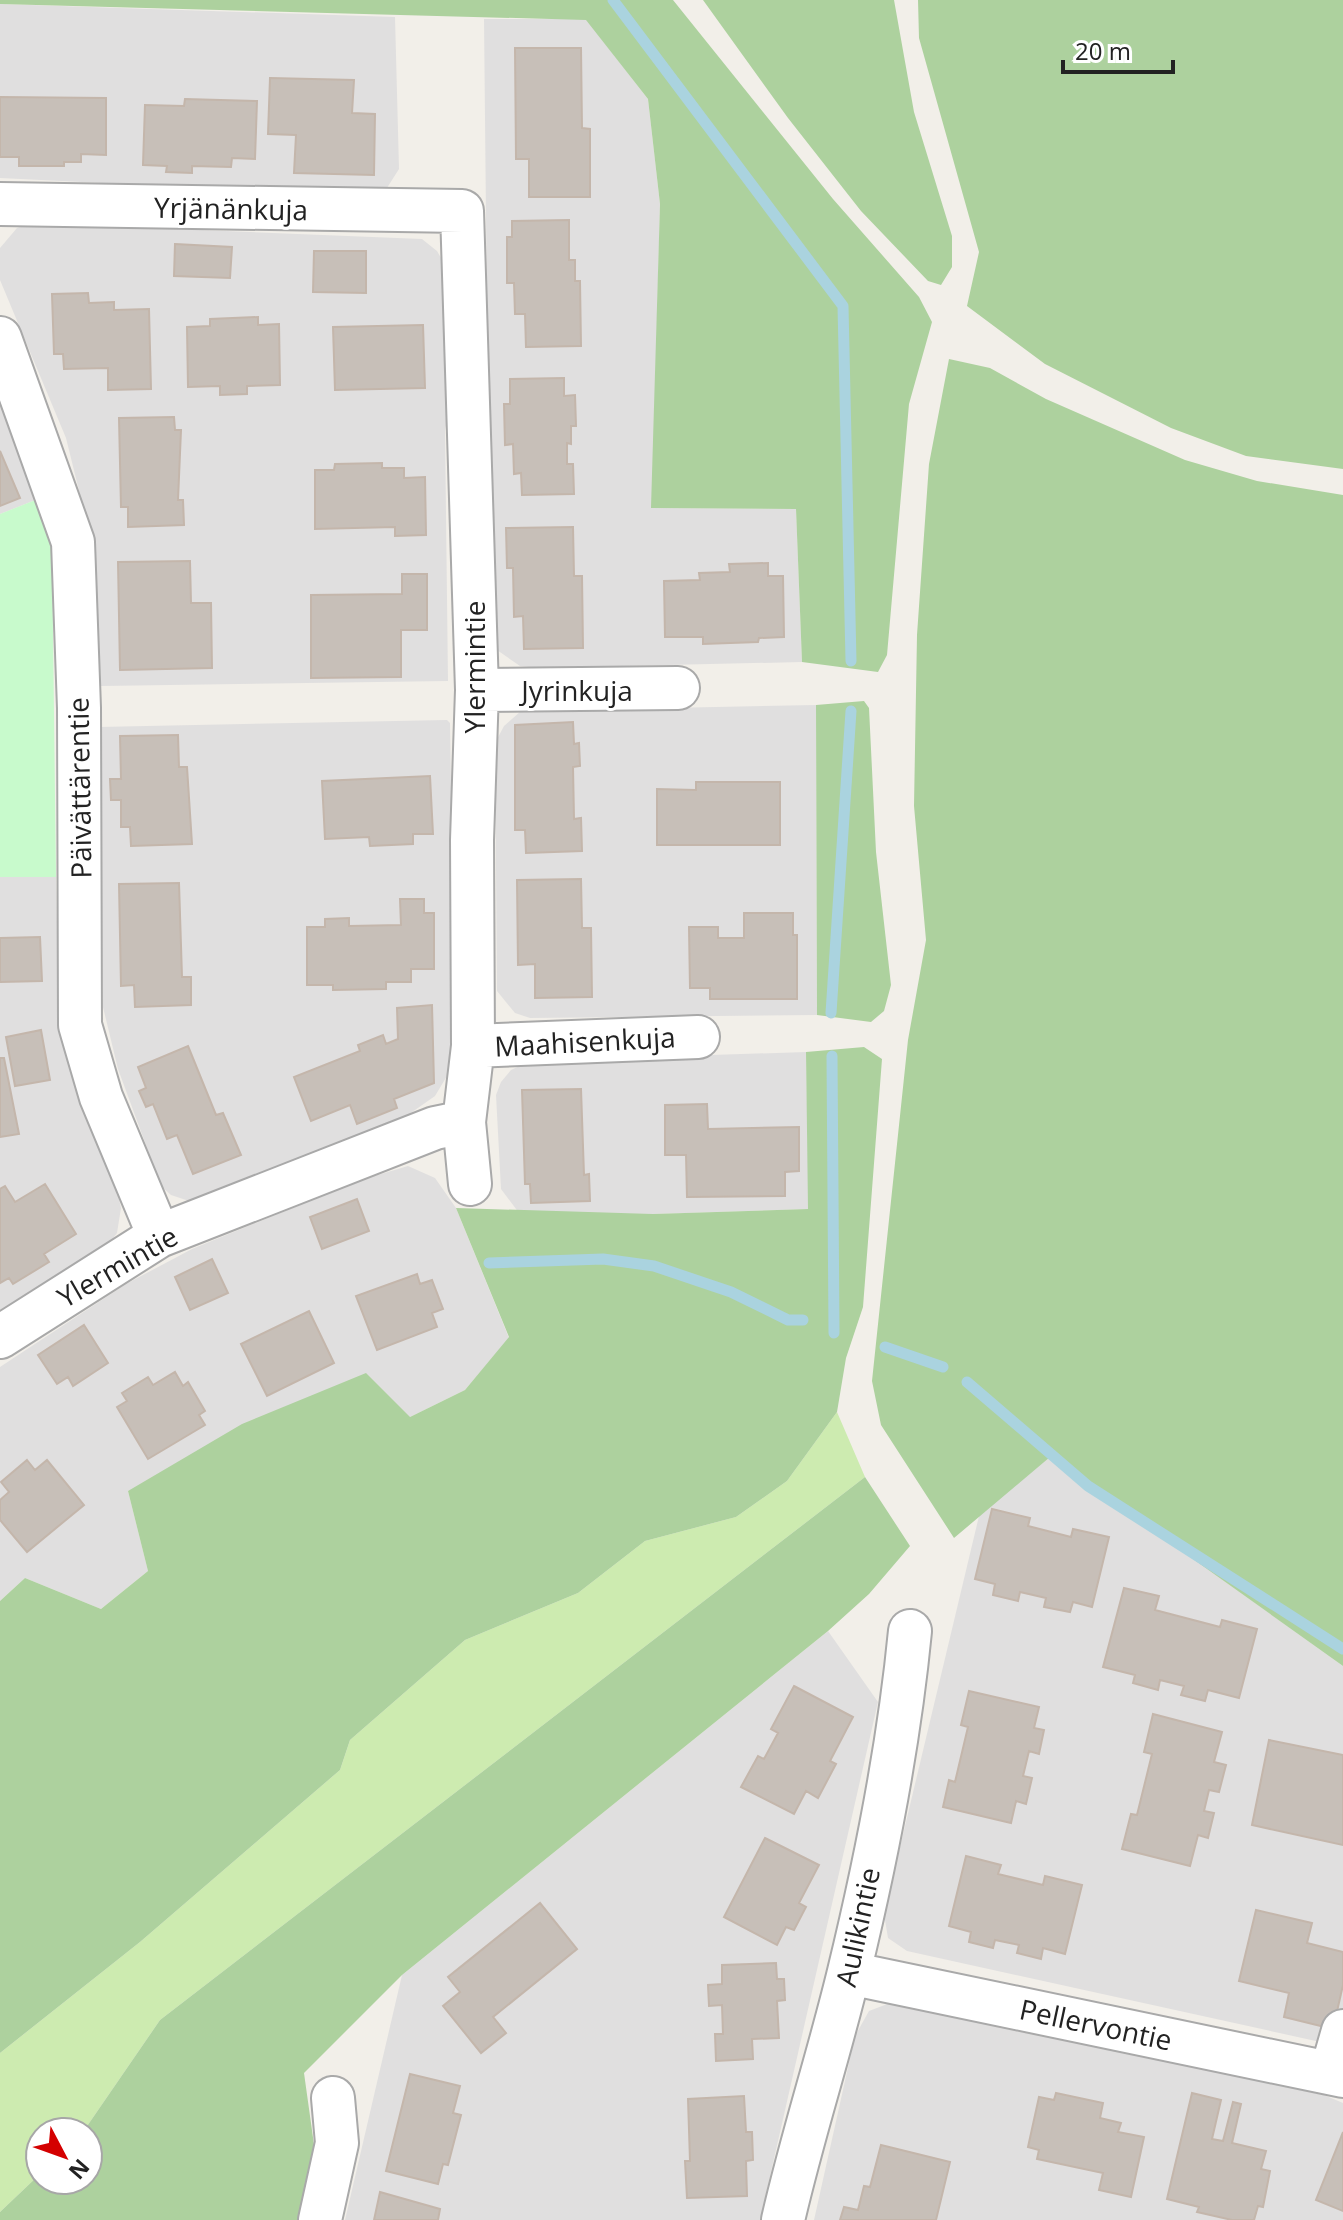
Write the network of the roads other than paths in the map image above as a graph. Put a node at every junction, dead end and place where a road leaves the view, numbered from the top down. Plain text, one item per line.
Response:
1 (0, 204) edge
2 (462, 211) joint
3 (0, 338) edge
4 (678, 688) dead end
5 (477, 690) junction
6 (698, 1037) dead end
7 (473, 1046) junction
8 (464, 1122) junction
9 (470, 1184) dead end
10 (159, 1236) junction
11 (0, 1337) edge
12 (910, 1631) dead end
13 (849, 1973) junction
14 (1343, 2031) edge
15 (1337, 2074) edge
16 (333, 2098) dead end
17 (320, 2220) edge
18 (783, 2220) edge

1 - 2 street, Yrjänänkuja
2 - 5 street, Ylermintie
3 - 10 street, Päivättärentie
4 - 5 street, Jyrinkuja
5 - 7 street, Ylermintie
6 - 7 street, Maahisenkuja
7 - 8 street, Ylermintie
8 - 9 street, Ylermintie
8 - 10 street, Ylermintie
10 - 11 street, Ylermintie
12 - 13 street, Aulikintie
13 - 15 street, Pellervontie
13 - 18 street, Aulikintie
14 - 15 street
16 - 17 street

